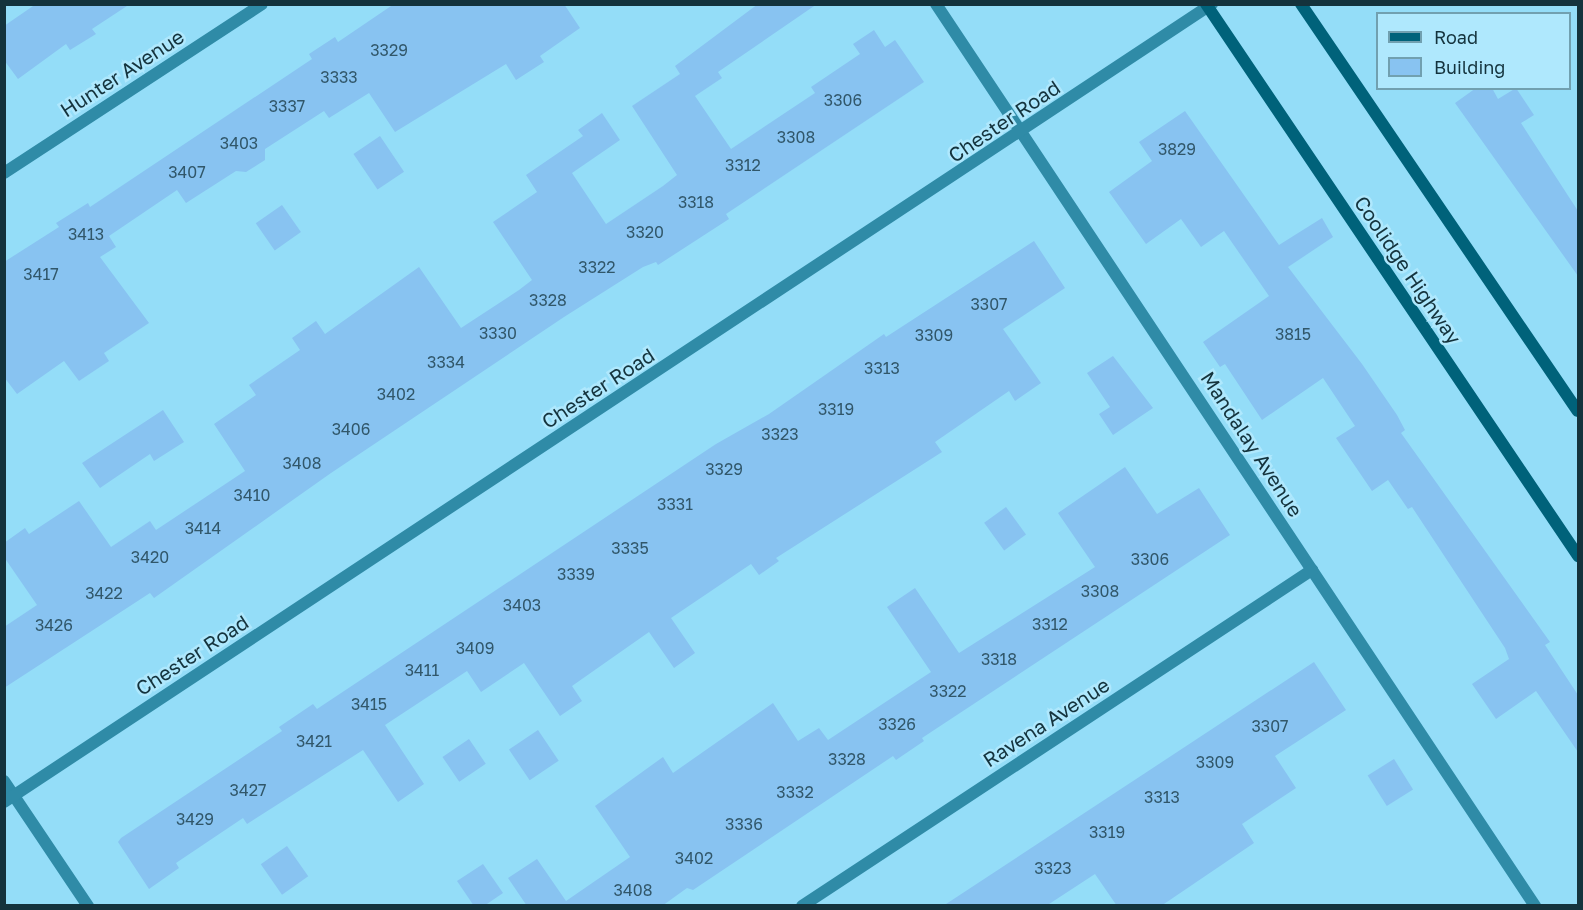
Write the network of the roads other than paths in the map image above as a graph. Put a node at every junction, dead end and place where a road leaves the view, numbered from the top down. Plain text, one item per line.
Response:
1 (262, 4) edge
2 (936, 4) edge
3 (1301, 4) edge
4 (1209, 5) edge
5 (1022, 132) junction
6 (4, 173) edge
7 (1578, 411) edge
8 (1578, 556) edge
9 (1312, 570) junction
10 (4, 781) edge
11 (9, 799) edge
12 (88, 906) edge
13 (802, 906) edge
14 (1535, 906) edge

1 - 6 street, Hunter Avenue
2 - 5 street, Mandalay Avenue
3 - 7 main road
4 - 5 street, Chester Road
4 - 8 main road, Coolidge Highway
5 - 9 street, Mandalay Avenue
5 - 11 street, Chester Road
9 - 13 street, Ravena Avenue
9 - 14 street, Mandalay Avenue
10 - 11 street
11 - 12 street

